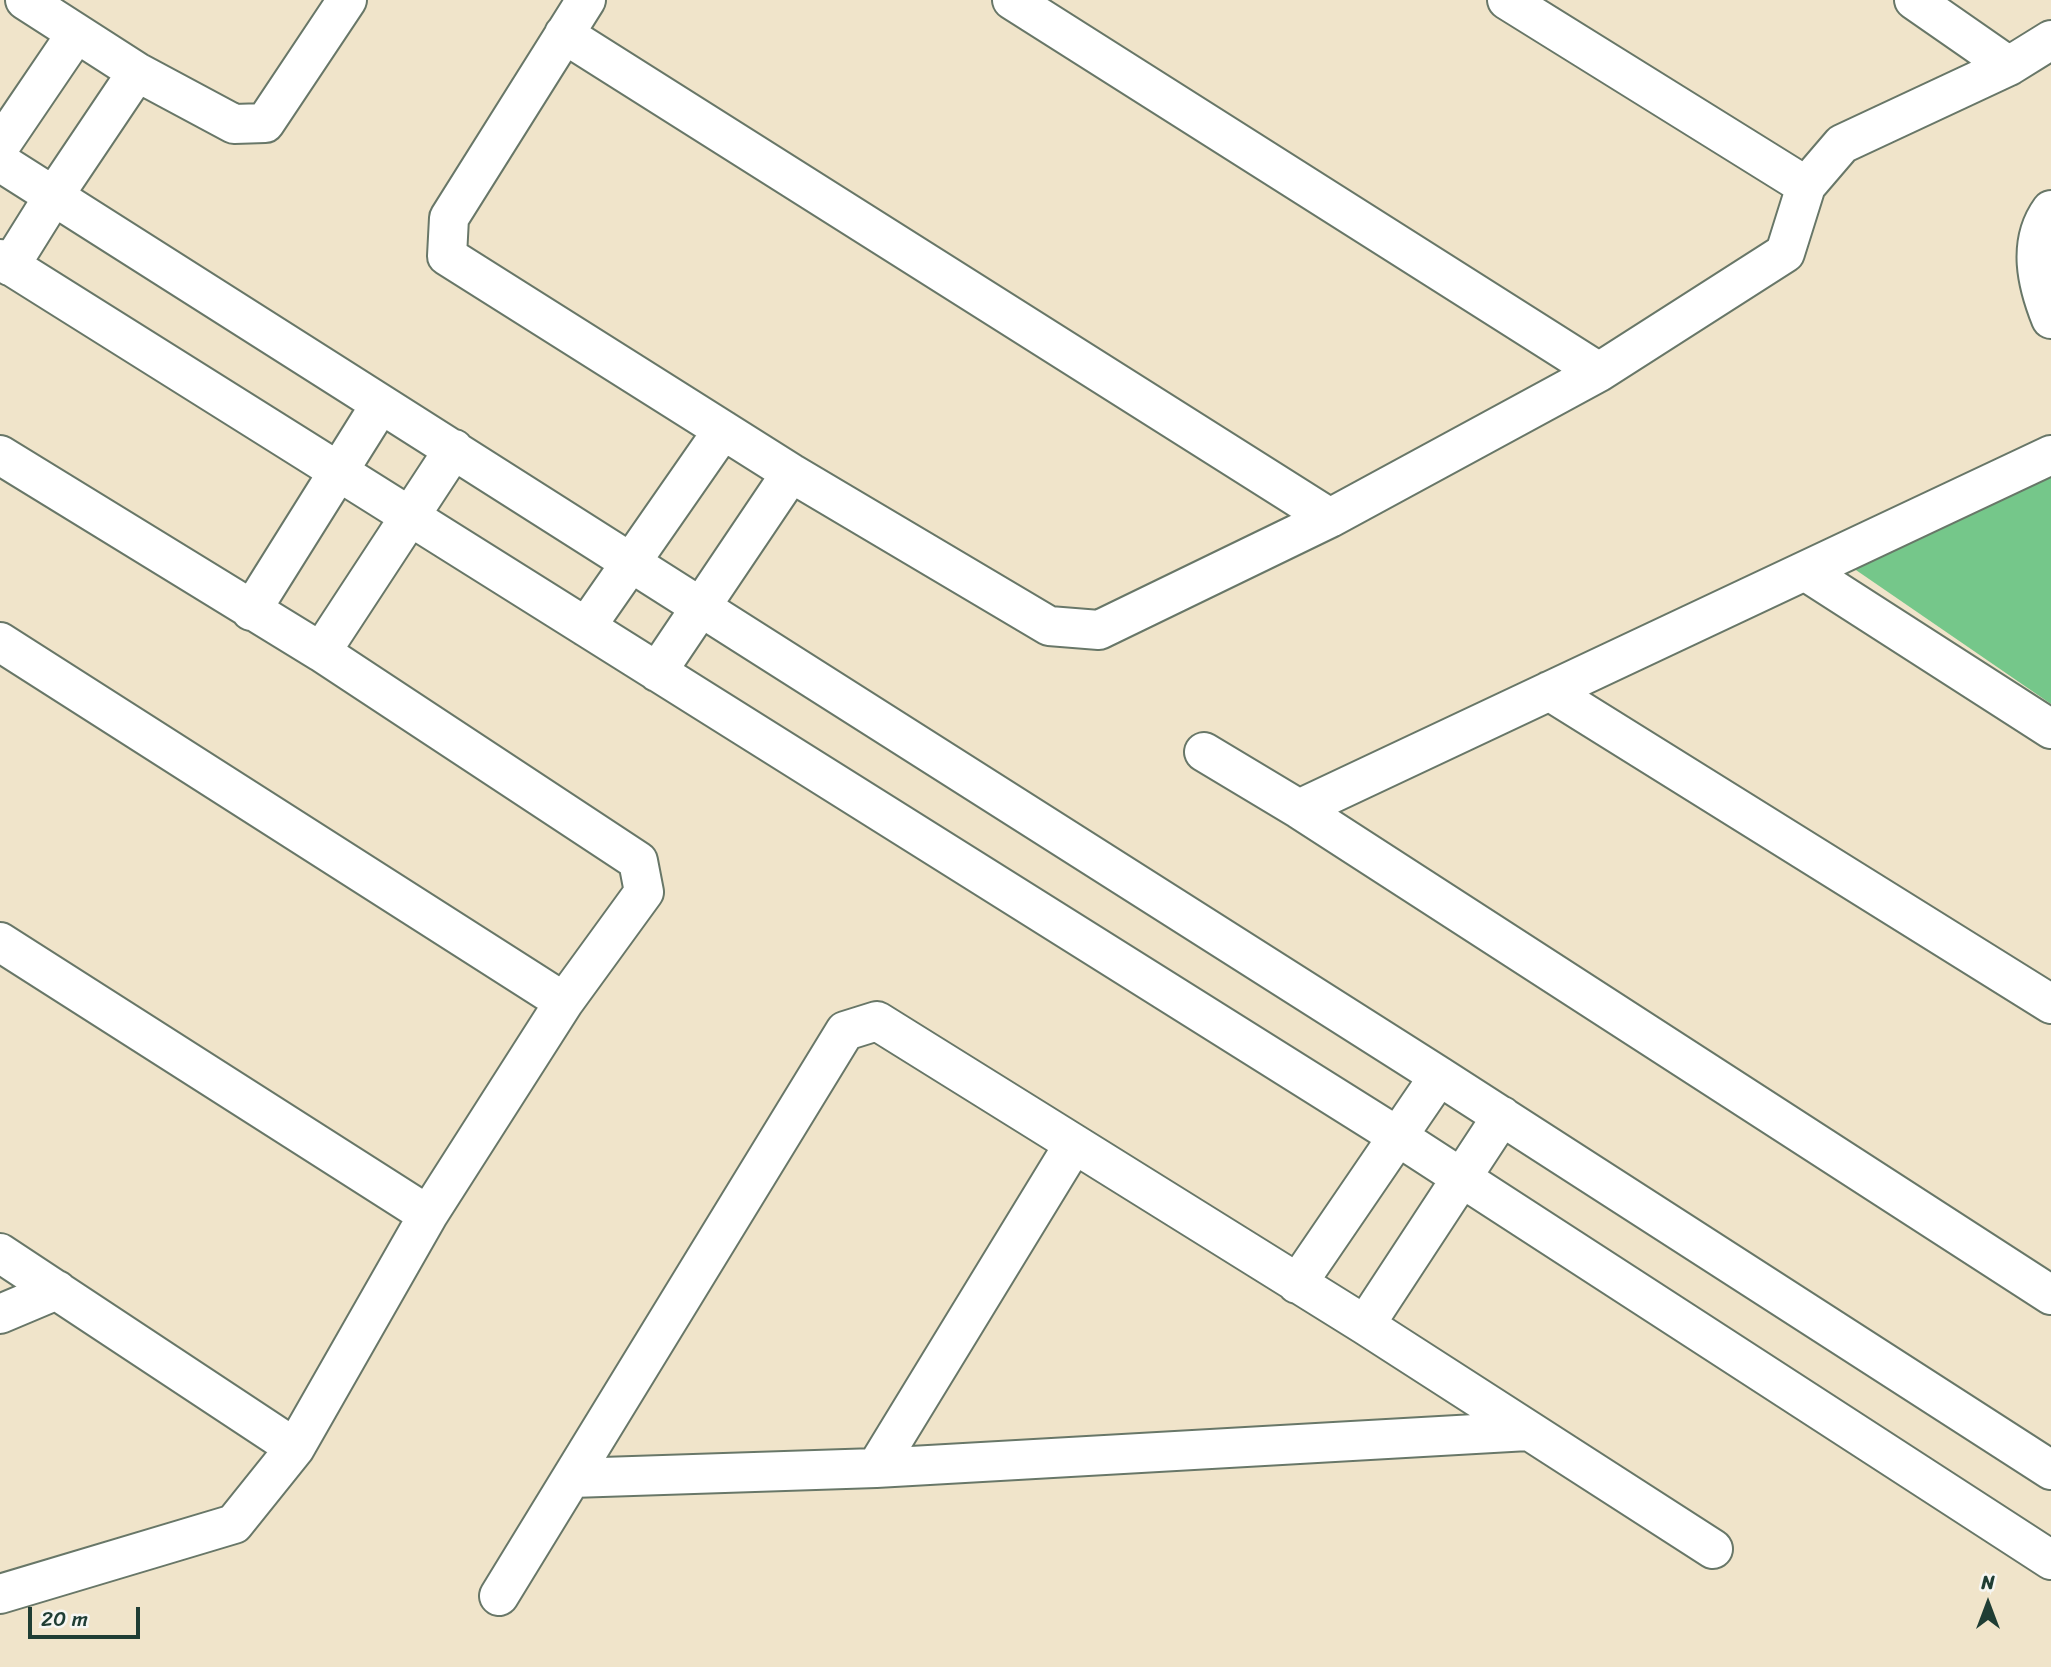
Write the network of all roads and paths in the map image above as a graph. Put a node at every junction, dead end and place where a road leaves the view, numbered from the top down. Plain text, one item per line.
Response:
1 (24, 0) edge
2 (346, 0) edge
3 (586, 0) edge
4 (1012, 0) edge
5 (1507, 0) edge
6 (1914, 0) edge
7 (76, 34) junction
8 (564, 34) junction
9 (2051, 40) edge
10 (2010, 66) junction
11 (137, 72) junction
12 (0, 146) edge
13 (0, 162) edge
14 (1806, 186) junction
15 (53, 197) junction
16 (2051, 210) edge
17 (5, 263) edge
18 (2044, 268) edge
19 (2051, 319) edge
20 (1599, 372) junction
21 (380, 405) junction
22 (723, 430) junction
23 (454, 449) junction
24 (0, 455) edge
25 (2051, 455) edge
26 (339, 473) junction
27 (791, 473) junction
28 (410, 517) junction
29 (1330, 518) junction
30 (631, 562) junction
31 (1805, 571) junction
32 (700, 606) junction
33 (251, 611) junction
34 (586, 627) junction
35 (0, 642) edge
36 (321, 652) junction
37 (657, 671) junction
38 (1549, 691) junction
39 (2051, 729) edge
40 (1204, 752) dead end
41 (1299, 809) junction
42 (0, 942) edge
43 (564, 1002) junction
44 (2051, 1004) edge
45 (1439, 1076) junction
46 (1502, 1116) junction
47 (1397, 1136) junction
48 (1074, 1144) junction
49 (1461, 1178) junction
50 (428, 1215) junction
51 (0, 1252) edge
52 (1297, 1284) junction
53 (57, 1290) junction
54 (2051, 1295) edge
55 (0, 1314) edge
56 (1365, 1325) junction
57 (1528, 1431) junction
58 (295, 1448) junction
59 (876, 1468) junction
60 (2051, 1471) edge
61 (572, 1478) junction
62 (1713, 1549) dead end
63 (2051, 1560) edge
64 (0, 1594) edge
65 (499, 1596) dead end

1 - 7 street
2 - 11 street
3 - 8 street
4 - 20 street
5 - 14 street
6 - 10 street
7 - 11 street
7 - 12 street
8 - 22 street
8 - 29 street
9 - 10 street
10 - 14 street
11 - 15 street
13 - 15 street
14 - 20 street
15 - 17 street
15 - 21 street
16 - 18 street
17 - 26 street
18 - 19 street
20 - 29 street
21 - 23 street
21 - 26 street
22 - 27 street
22 - 30 street
23 - 28 street
23 - 30 street
24 - 33 street
25 - 31 street
26 - 28 street
26 - 33 street
27 - 29 street
27 - 32 street
28 - 34 street
28 - 36 street
30 - 32 street
30 - 34 street
31 - 38 street
31 - 39 street
32 - 37 street
32 - 45 street
33 - 36 street
34 - 37 street
35 - 43 street
36 - 43 street
37 - 47 street
38 - 41 street
38 - 44 street
40 - 41 street
41 - 54 street
42 - 50 street
43 - 50 street
45 - 46 street
45 - 47 street
46 - 49 street
46 - 60 street
47 - 49 street
47 - 52 street
48 - 52 street
48 - 59 street
48 - 61 street
49 - 56 street
49 - 63 street
50 - 58 street
51 - 53 street
52 - 56 street
53 - 55 street
53 - 58 street
56 - 57 street
57 - 59 street
57 - 62 street
58 - 64 street
59 - 61 street
61 - 65 street

